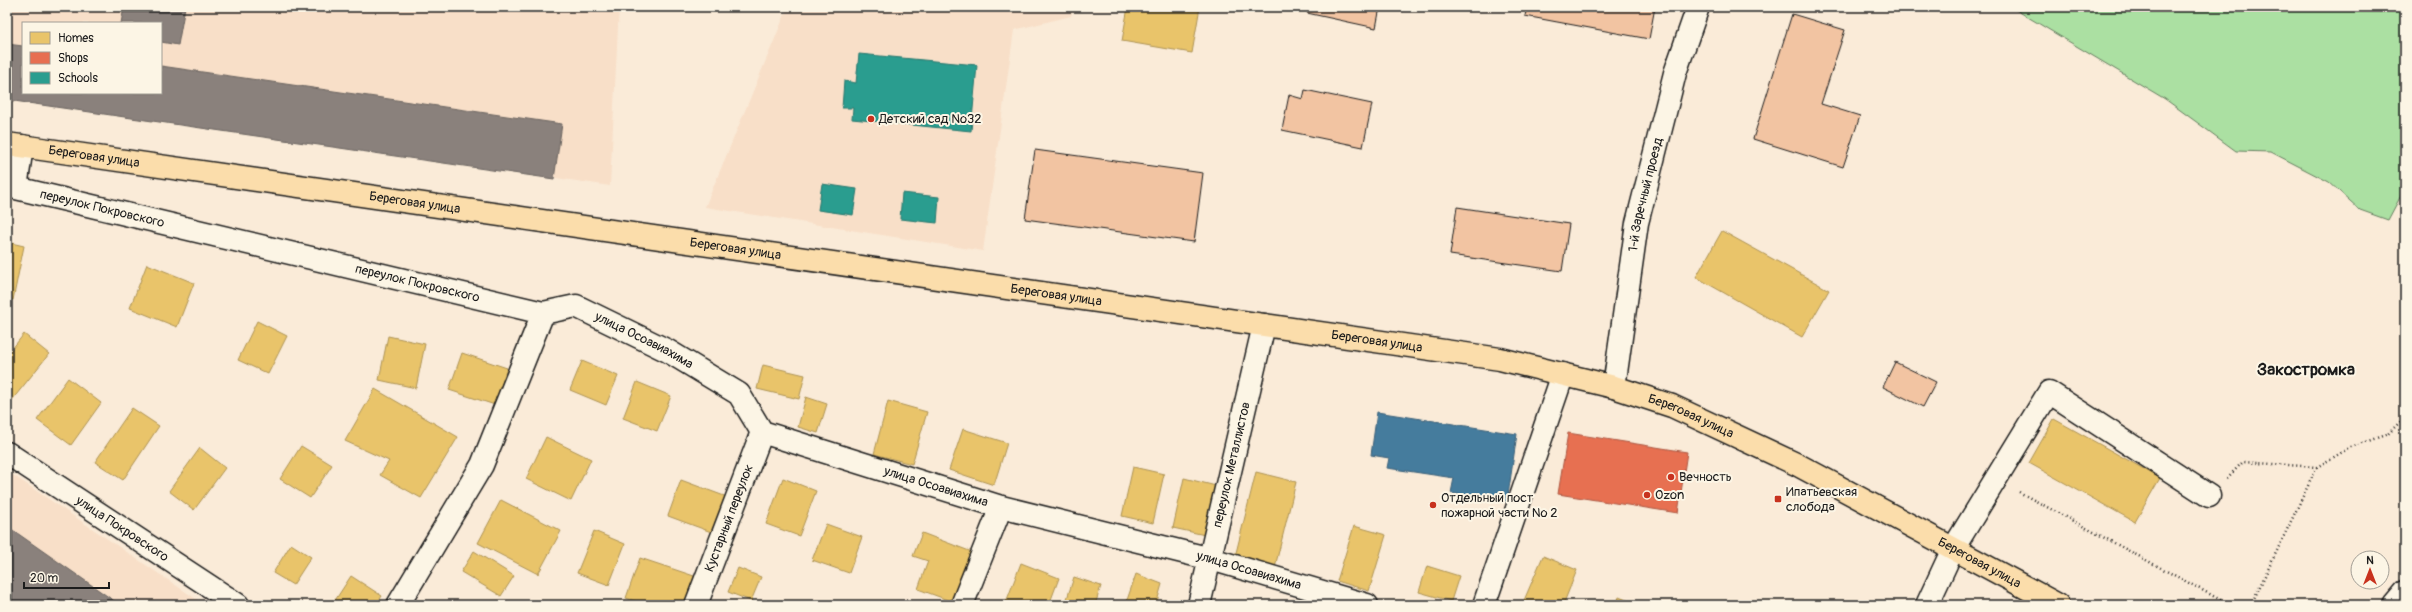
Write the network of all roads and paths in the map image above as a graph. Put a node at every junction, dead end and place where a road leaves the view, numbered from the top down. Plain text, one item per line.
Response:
1 (1698, 7) edge
2 (14, 145) edge
3 (543, 313) junction
4 (1264, 325) junction
5 (1562, 374) junction
6 (1614, 388) junction
7 (2405, 417) edge
8 (762, 432) junction
9 (7, 453) edge
10 (2317, 467) junction
11 (1996, 479) junction
12 (2209, 496) joint
13 (1001, 507) junction
14 (1953, 549) junction
15 (1211, 559) junction
16 (238, 605) edge
17 (398, 605) edge
18 (696, 605) edge
19 (962, 605) edge
20 (1199, 605) edge
21 (1367, 605) edge
22 (1484, 605) edge
23 (1927, 605) edge
24 (2058, 605) edge
25 (2230, 605) edge
26 (2251, 605) edge

1 - 6 street, 1-й Заречный проезд
2 - 3 street, переулок Покровского
2 - 4 main road, Береговая улица
3 - 8 street, улица Осоавиахима
3 - 17 street
4 - 5 main road, Береговая улица
4 - 15 street, переулок Металлистов
5 - 6 main road, Береговая улица
5 - 22 street
6 - 14 main road, Береговая улица
7 - 10 path
8 - 13 street, улица Осоавиахима
8 - 18 street, Кустарный переулок
9 - 16 street, улица Покровского
10 - 12 path
10 - 26 path
11 - 12 street
11 - 14 street
11 - 25 path
13 - 15 street, улица Осоавиахима
13 - 19 street
14 - 23 street
14 - 24 main road, Береговая улица
15 - 20 street, переулок Металлистов
15 - 21 street, улица Осоавиахима

